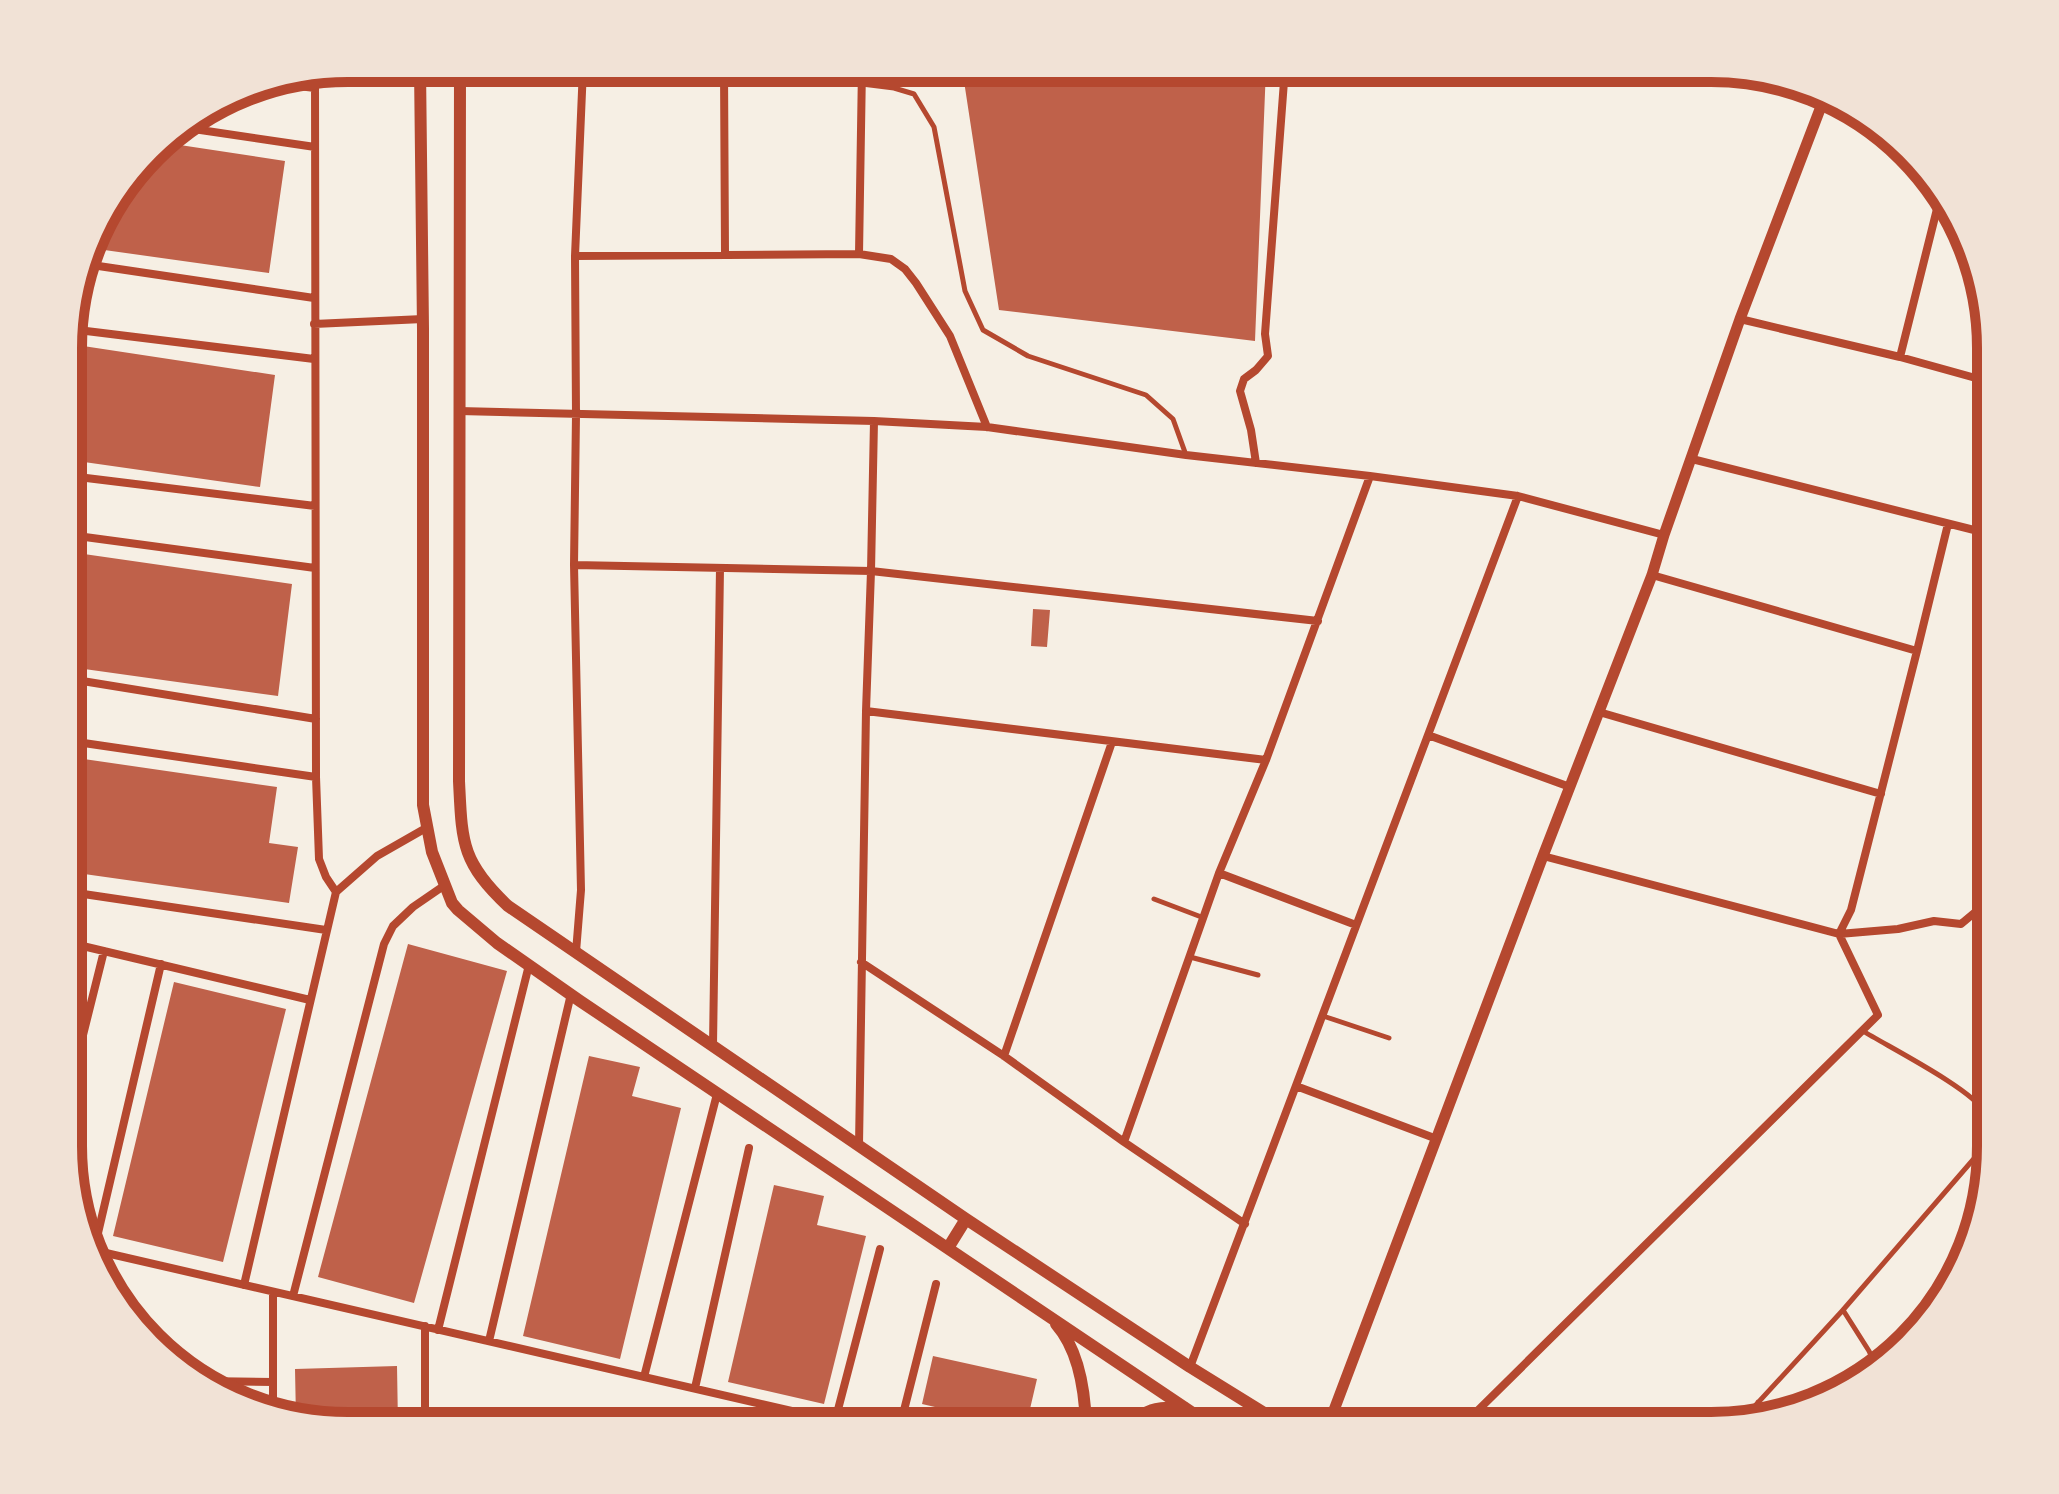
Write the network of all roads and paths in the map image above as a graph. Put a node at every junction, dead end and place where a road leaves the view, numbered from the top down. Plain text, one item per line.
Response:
1 (420, 82) edge
2 (460, 82) edge
3 (582, 82) edge
4 (724, 82) edge
5 (1284, 83) edge
6 (315, 84) edge
7 (862, 84) joint
8 (301, 86) edge
9 (315, 88) junction
10 (1821, 106) edge
11 (197, 130) edge
12 (315, 147) junction
13 (1937, 209) edge
14 (725, 254) junction
15 (859, 254) junction
16 (575, 256) junction
17 (95, 265) edge
18 (314, 298) junction
19 (423, 319) junction
20 (1740, 319) junction
21 (314, 324) junction
22 (83, 331) edge
23 (1900, 357) junction
24 (314, 359) junction
25 (1976, 378) edge
26 (459, 411) junction
27 (576, 415) junction
28 (874, 421) junction
29 (987, 427) junction
30 (1186, 455) junction
31 (1692, 459) junction
32 (1256, 463) junction
33 (1370, 476) junction
34 (82, 477) edge
35 (1518, 496) junction
36 (315, 506) junction
37 (1948, 524) junction
38 (1976, 531) edge
39 (1664, 535) junction
40 (82, 537) edge
41 (574, 565) junction
42 (315, 568) junction
43 (720, 568) junction
44 (871, 571) junction
45 (1652, 575) junction
46 (1318, 621) junction
47 (1917, 651) junction
48 (82, 681) edge
49 (866, 711) junction
50 (1599, 712) junction
51 (316, 719) junction
52 (1428, 735) junction
53 (1112, 742) junction
54 (82, 743) edge
55 (1266, 760) junction
56 (316, 777) junction
57 (1570, 787) junction
58 (1881, 794) junction
59 (426, 828) junction
60 (1543, 856) junction
61 (1219, 873) junction
62 (445, 885) junction
63 (336, 892) junction
64 (83, 894) edge
65 (1154, 899) dead end
66 (1976, 912) edge
67 (1204, 918) junction
68 (1356, 925) junction
69 (326, 930) junction
70 (1839, 934) junction
71 (83, 946) edge
72 (104, 951) junction
73 (576, 952) junction
74 (1190, 957) junction
75 (861, 962) junction
76 (161, 964) junction
77 (529, 965) junction
78 (1258, 975) dead end
79 (571, 994) junction
80 (310, 1000) junction
81 (1323, 1016) junction
82 (1862, 1031) junction
83 (83, 1036) edge
84 (1389, 1038) dead end
85 (713, 1045) junction
86 (1004, 1056) junction
87 (1296, 1086) junction
88 (717, 1094) junction
89 (1976, 1101) edge
90 (1437, 1139) junction
91 (1124, 1142) junction
92 (859, 1145) junction
93 (749, 1148) dead end
94 (1976, 1156) edge
95 (966, 1219) junction
96 (1245, 1224) junction
97 (97, 1234) edge
98 (948, 1248) junction
99 (880, 1249) dead end
100 (104, 1253) edge
101 (936, 1284) dead end
102 (244, 1285) junction
103 (273, 1292) junction
104 (293, 1296) junction
105 (1042, 1310) junction
106 (1843, 1310) junction
107 (425, 1326) junction
108 (438, 1330) junction
109 (489, 1341) junction
110 (1872, 1358) edge
111 (1190, 1367) junction
112 (644, 1377) junction
113 (224, 1381) edge
114 (273, 1382) junction
115 (695, 1388) junction
116 (273, 1401) edge
117 (1758, 1402) junction
118 (1184, 1407) junction
119 (1761, 1407) edge
120 (1752, 1409) edge
121 (788, 1410) joint
122 (425, 1411) edge
123 (794, 1411) edge
124 (838, 1411) edge
125 (904, 1411) edge
126 (1085, 1412) edge
127 (1146, 1412) edge
128 (1191, 1412) edge
129 (1262, 1412) edge
130 (1333, 1412) edge
131 (1476, 1412) edge

1 - 19 main road
2 - 26 main road
3 - 16 street
4 - 14 street
5 - 32 street
6 - 9 street
7 - 15 street
7 - 30 lane
8 - 9 street
9 - 12 street
10 - 20 street
11 - 12 street
12 - 18 street
13 - 23 street
14 - 15 street
14 - 16 street
15 - 29 street
16 - 27 street
17 - 18 street
18 - 21 street
19 - 21 street
19 - 59 main road
20 - 23 street
20 - 31 street
21 - 24 street
22 - 24 street
23 - 25 street
24 - 36 street
26 - 27 street
26 - 73 main road
27 - 28 street
27 - 41 street
28 - 29 street
28 - 44 street
29 - 30 street
30 - 32 street
31 - 37 street
31 - 39 street
32 - 33 street
33 - 35 street
33 - 46 street
34 - 36 street
35 - 39 street
35 - 52 street
36 - 42 street
37 - 38 street
37 - 47 street
39 - 45 street
40 - 42 street
41 - 43 street
41 - 73 street
42 - 51 street
43 - 44 street
43 - 85 street
44 - 46 street
44 - 49 street
45 - 47 street
45 - 50 street
46 - 55 street
47 - 58 street
48 - 51 street
49 - 53 street
49 - 75 street
50 - 57 street
50 - 58 street
51 - 56 street
52 - 57 street
52 - 68 street
53 - 55 street
53 - 86 street
54 - 56 street
55 - 61 street
56 - 63 street
57 - 60 street
58 - 70 street
59 - 62 main road
59 - 63 street
60 - 70 street
60 - 90 street
61 - 67 street
61 - 68 street
62 - 77 main road
62 - 104 street
63 - 69 street
64 - 69 street
65 - 67 lane
66 - 70 street
67 - 74 street
68 - 81 street
69 - 80 street
70 - 82 street
71 - 72 street
72 - 76 street
72 - 83 street
73 - 85 main road
74 - 78 lane
74 - 91 street
75 - 86 street
75 - 92 street
76 - 80 street
76 - 97 street
77 - 79 main road
77 - 108 street
79 - 88 main road
79 - 109 street
80 - 102 street
81 - 84 lane
81 - 87 street
82 - 89 lane
82 - 131 street
85 - 92 main road
86 - 91 street
87 - 90 street
87 - 96 street
88 - 98 main road
88 - 112 street
90 - 130 street
91 - 96 street
92 - 95 main road
93 - 115 street
94 - 106 lane
95 - 98 main road
95 - 111 main road
96 - 111 street
98 - 105 main road
99 - 124 street
100 - 102 street
101 - 125 street
102 - 103 street
103 - 104 street
103 - 114 street
104 - 107 street
105 - 118 main road
105 - 126 main road
106 - 110 lane
106 - 117 lane
107 - 108 street
107 - 122 street
108 - 109 street
109 - 112 street
111 - 129 main road
112 - 115 street
113 - 114 street
114 - 116 street
115 - 121 street
117 - 119 lane
117 - 120 lane
118 - 127 main road
118 - 128 main road
121 - 123 street

